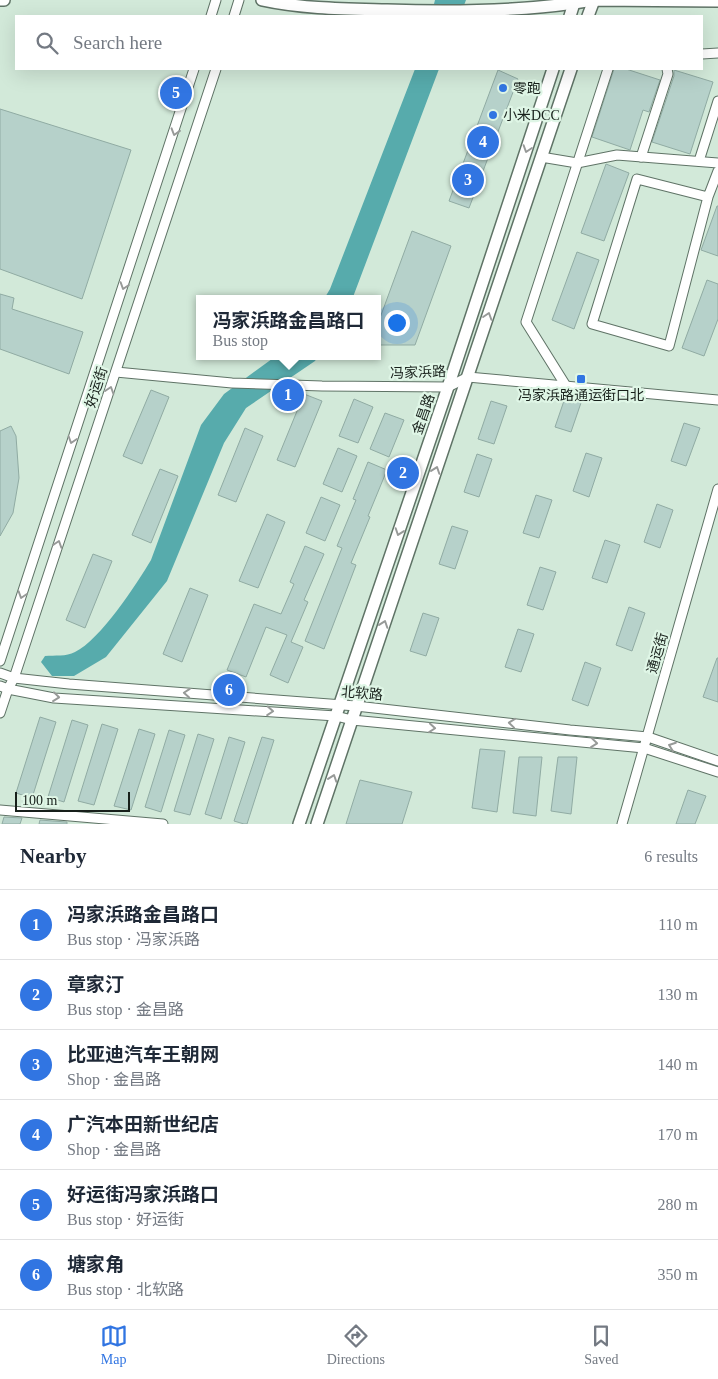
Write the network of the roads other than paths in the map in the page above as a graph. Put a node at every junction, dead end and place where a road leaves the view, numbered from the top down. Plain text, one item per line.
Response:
1 (216, 0) edge
2 (239, 0) edge
3 (262, 0) edge
4 (560, 0) edge
5 (594, 0) edge
6 (718, 0) edge
7 (574, 2) edge
8 (211, 15) edge
9 (234, 15) edge
10 (570, 15) edge
11 (588, 15) edge
12 (718, 53) edge
13 (703, 54) edge
14 (194, 70) edge
15 (216, 70) edge
16 (553, 70) edge
17 (571, 70) edge
18 (608, 70) edge
19 (667, 70) edge
20 (718, 100) edge
21 (541, 157) junction
22 (641, 157) junction
23 (699, 162) junction
24 (718, 163) edge
25 (577, 164) junction
26 (718, 171) edge
27 (708, 197) junction
28 (116, 372) junction
29 (468, 377) junction
30 (566, 386) junction
31 (448, 387) junction
32 (718, 400) edge
33 (718, 489) edge
34 (0, 662) edge
35 (0, 673) edge
36 (14, 678) junction
37 (4, 688) edge
38 (356, 706) junction
39 (338, 710) junction
40 (0, 713) edge
41 (352, 720) junction
42 (648, 736) junction
43 (644, 748) junction
44 (718, 761) edge
45 (718, 772) edge
46 (0, 810) edge
47 (163, 824) edge
48 (299, 824) edge
49 (317, 824) edge
50 (622, 824) edge

1 - 8 street
2 - 9 street
3 - 7 main road
4 - 7 main road
5 - 6 main road
5 - 7 main road
5 - 11 main road
7 - 10 main road
12 - 13 street
14 -> 34 street, 好运街
15 - 28 street, 好运街
16 -> 31 main road, 金昌路
17 - 21 main road
18 - 25 street
19 - 22 street
20 - 23 street
21 - 25 street
29 -> 21 main road
22 - 23 street
22 - 25 street
23 - 24 street
25 - 30 street
26 - 27 street
27 - 27 street
28 - 31 street, 冯家浜路
36 -> 28 street, 好运街
29 - 30 street
29 - 31 street, 冯家浜路
38 -> 29 main road
30 - 32 street
31 -> 39 main road, 金昌路
33 - 42 street, 通运街
35 - 36 street, 北软路
36 - 37 street, 好运街
39 -> 36 street, 北软路
37 -> 39 street, 北软路
37 - 40 street, 好运街
38 - 39 street, 北软路
38 - 41 main road
42 -> 38 street, 北软路
39 - 41 street, 北软路
39 - 48 main road, 金昌路
41 -> 43 street, 北软路
49 -> 41 main road
42 - 43 street, 通运街
44 -> 42 street, 北软路
43 - 45 street, 北软路
43 - 50 street, 通运街
46 - 47 street

